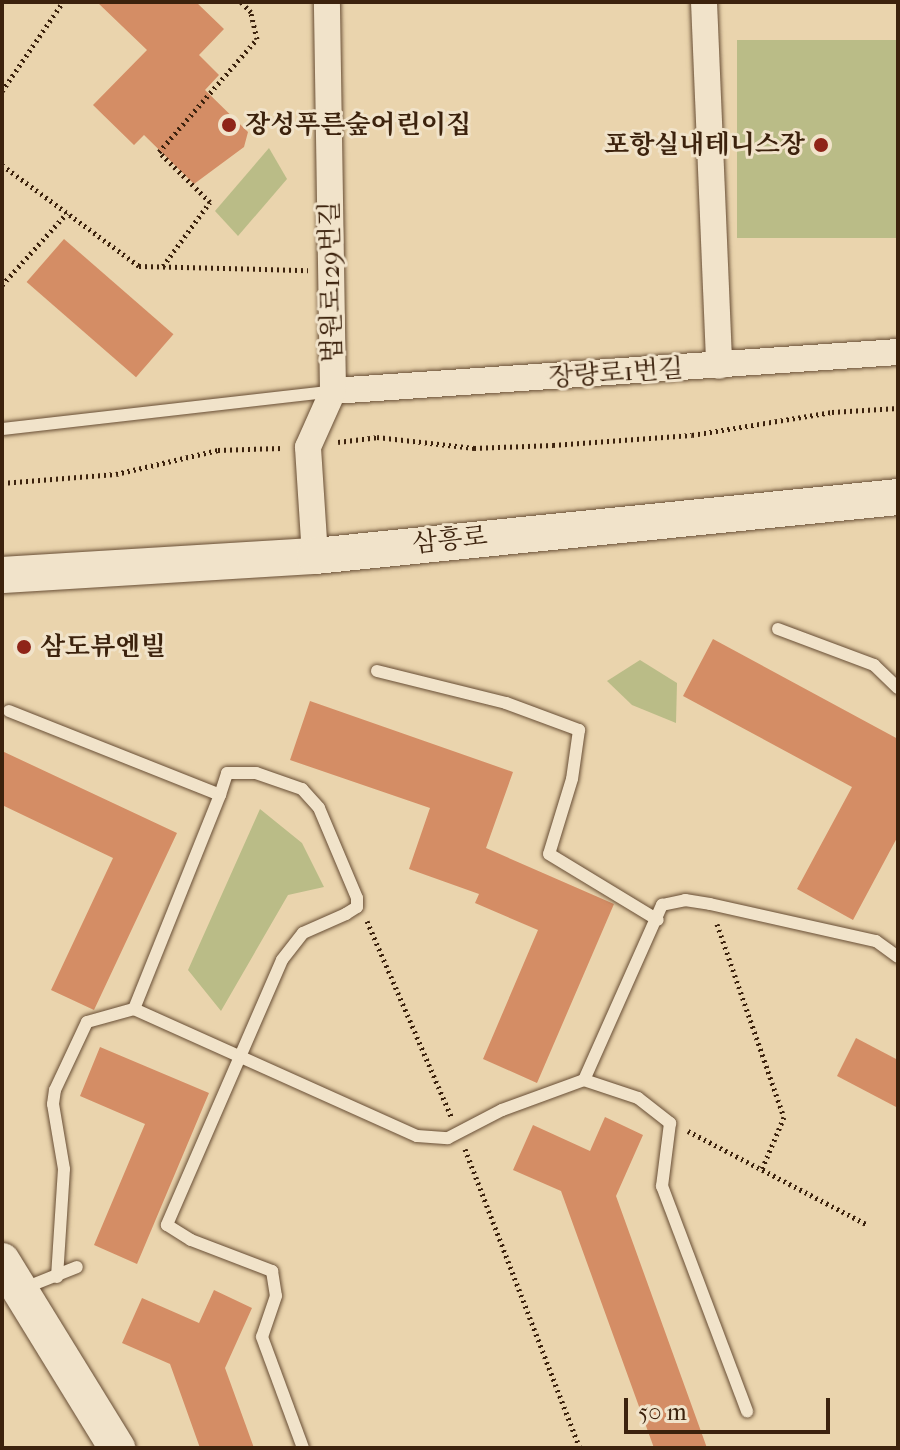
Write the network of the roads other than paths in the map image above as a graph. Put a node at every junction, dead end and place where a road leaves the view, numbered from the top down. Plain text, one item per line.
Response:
1 (327, 2) edge
2 (704, 2) edge
3 (898, 352) edge
4 (719, 366) junction
5 (333, 391) junction
6 (2, 429) edge
7 (898, 497) edge
8 (315, 556) junction
9 (2, 575) edge
10 (778, 629) dead end
11 (377, 671) dead end
12 (898, 688) edge
13 (9, 711) dead end
14 (220, 795) junction
15 (658, 920) junction
16 (898, 957) edge
17 (134, 1009) junction
18 (242, 1055) junction
19 (584, 1080) junction
20 (77, 1267) dead end
21 (11, 1276) edge
22 (57, 1277) junction
23 (747, 1411) dead end
24 (117, 1448) edge
25 (303, 1448) edge

1 - 5 street, 법원로129번길
2 - 4 street
3 - 4 street, 장량로1번길
4 - 5 street, 장량로1번길
5 - 6 lane
5 - 8 street, 법원로129번길
7 - 8 main road, 삼흥로
8 - 9 main road, 삼흥로
10 - 12 lane
11 - 15 lane
13 - 14 lane
14 - 17 lane
14 - 18 lane
15 - 16 lane
15 - 19 lane
17 - 18 lane
17 - 22 lane
18 - 19 lane
18 - 25 lane
19 - 23 lane
20 - 22 lane
21 - 22 lane
21 - 24 main road

